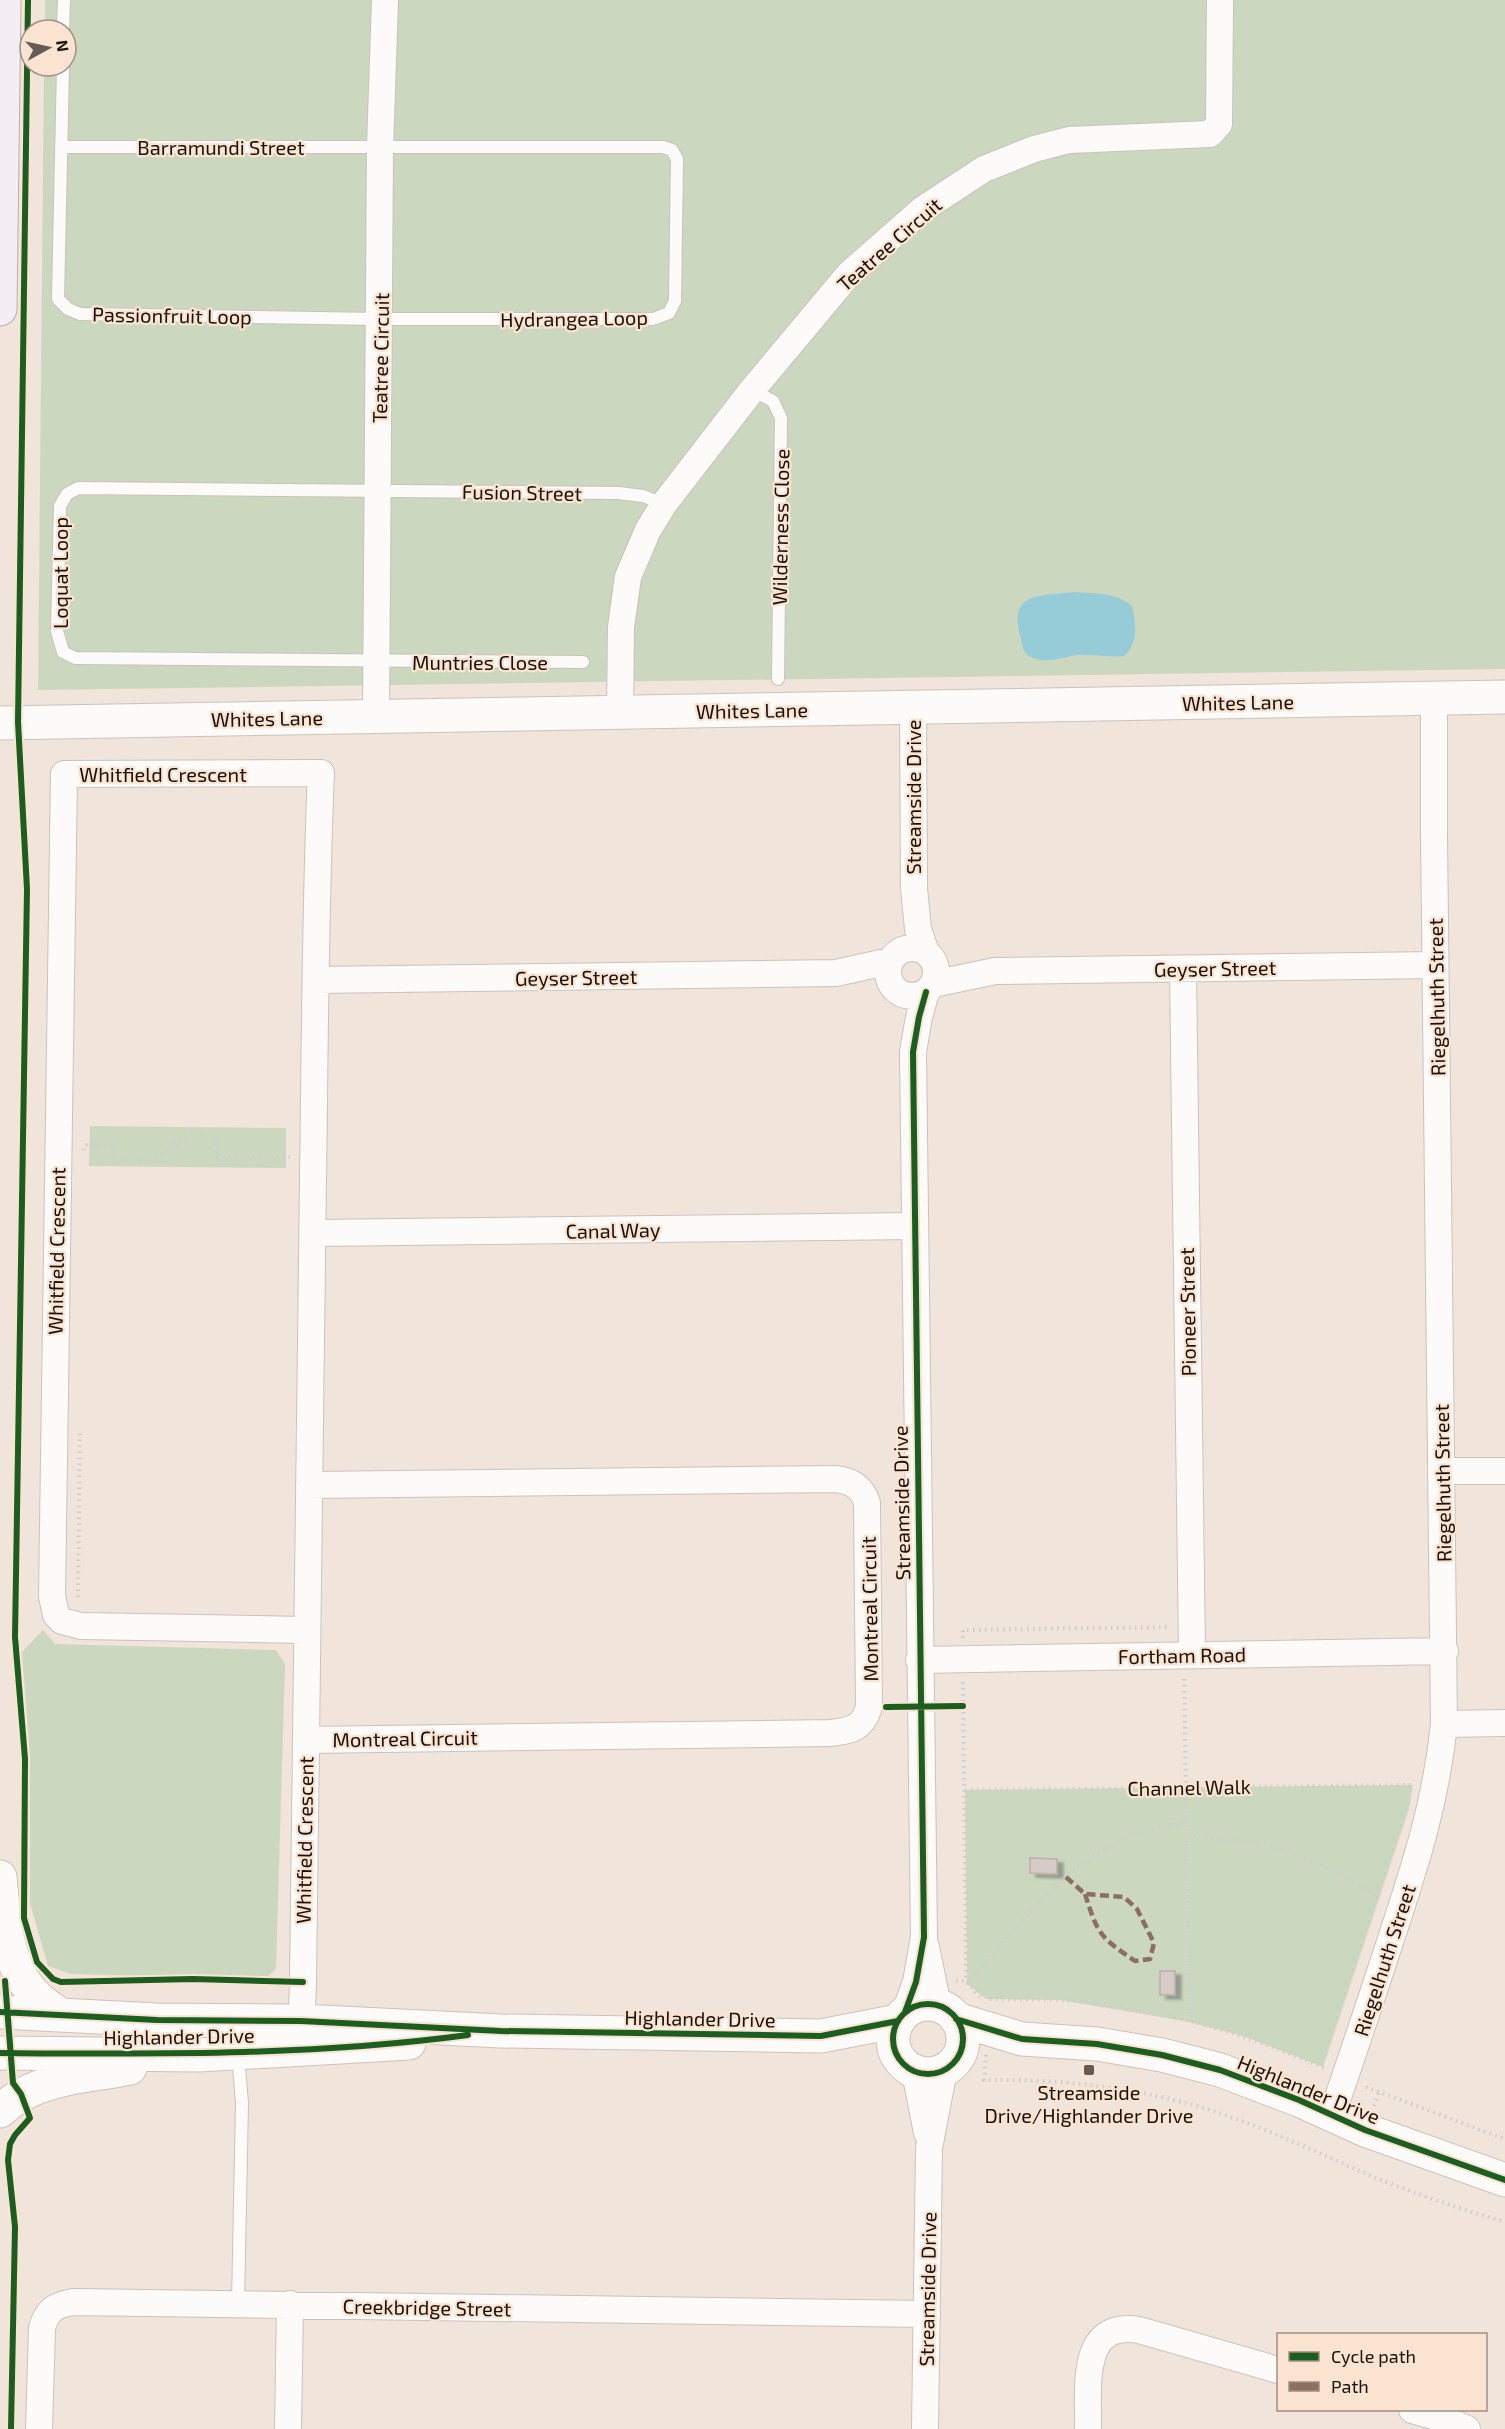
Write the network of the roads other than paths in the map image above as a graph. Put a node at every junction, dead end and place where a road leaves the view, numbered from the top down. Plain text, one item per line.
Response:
1 (4, 0) edge
2 (64, 0) edge
3 (385, 0) edge
4 (1220, 0) edge
5 (63, 18) edge
6 (63, 78) edge
7 (61, 147) junction
8 (380, 148) junction
9 (0, 309) edge
10 (380, 319) junction
11 (752, 390) junction
12 (378, 490) junction
13 (664, 504) junction
14 (377, 662) junction
15 (583, 662) dead end
16 (778, 679) dead end
17 (1505, 698) edge
18 (1434, 699) junction
19 (913, 707) junction
20 (620, 712) junction
21 (376, 716) junction
22 (0, 723) edge
23 (914, 888) junction
24 (1435, 965) junction
25 (1183, 969) junction
26 (894, 972) junction
27 (930, 972) junction
28 (316, 980) junction
29 (913, 1052) junction
30 (915, 1226) junction
31 (312, 1233) junction
32 (1505, 1471) edge
33 (1442, 1472) junction
34 (309, 1485) junction
35 (308, 1630) junction
36 (1445, 1651) junction
37 (1180, 1655) junction
38 (919, 1660) junction
39 (1505, 1723) edge
40 (1444, 1724) junction
41 (306, 1740) junction
42 (0, 1877) edge
43 (924, 1938) junction
44 (0, 2012) edge
45 (947, 2013) junction
46 (60, 2014) junction
47 (902, 2017) junction
48 (301, 2036) junction
49 (821, 2036) junction
50 (1022, 2039) junction
51 (0, 2053) edge
52 (238, 2053) junction
53 (199, 2055) junction
54 (929, 2062) junction
55 (0, 2111) edge
56 (1332, 2114) junction
57 (1505, 2180) edge
58 (238, 2304) junction
59 (290, 2304) junction
60 (927, 2314) junction
61 (1277, 2370) edge
62 (1418, 2411) edge
63 (39, 2429) edge
64 (288, 2429) edge
65 (925, 2429) edge
66 (1088, 2429) edge
67 (1467, 2429) edge

1 - 9 main road
2 - 5 lane
3 - 8 street, Teatree Circuit
4 - 11 street, Teatree Circuit
6 - 7 lane, Passionfruit Loop
7 - 8 lane, Barramundi Street
7 - 10 lane, Passionfruit Loop
8 - 10 street, Teatree Circuit
8 - 10 lane, Hydrangea Loop
10 - 12 street, Teatree Circuit
11 - 13 street, Teatree Circuit
11 - 16 lane, Wilderness Close
12 - 13 lane, Fusion Street
12 - 14 street, Teatree Circuit
12 - 14 lane, Loquat Loop
13 - 20 street, Teatree Circuit
14 - 15 lane, Muntries Close
14 - 21 street, Teatree Circuit
17 - 18 street, Whites Lane
18 - 19 street, Whites Lane
18 - 24 street, Riegelhuth Street
19 - 20 street, Whites Lane
19 - 23 street, Streamside Drive
20 - 21 street, Whites Lane
21 - 22 street, Whites Lane
23 - 26 street, Streamside Drive
23 - 27 street, Streamside Drive
24 - 25 street, Geyser Street
24 - 33 street, Riegelhuth Street
25 - 27 street, Geyser Street
25 - 37 street, Pioneer Street
26 - 27 street
26 - 27 street
26 - 28 street, Geyser Street
26 - 29 street, Streamside Drive
27 - 29 street, Streamside Drive
28 - 31 street, Whitfield Crescent
28 - 35 street, Whitfield Crescent
29 - 30 street, Streamside Drive
30 - 31 street, Canal Way
30 - 38 street, Streamside Drive
31 - 34 street, Whitfield Crescent
32 - 33 street
33 - 36 street, Riegelhuth Street
34 - 35 street, Whitfield Crescent
34 - 41 street, Montreal Circuit
35 - 41 street, Whitfield Crescent
36 - 37 street, Fortham Road
36 - 40 street, Riegelhuth Street
37 - 38 street, Fortham Road
38 - 43 street, Streamside Drive
39 - 40 street
40 - 56 street, Riegelhuth Street
41 - 48 street, Whitfield Crescent
42 - 46 street
43 - 45 street, Streamside Drive
43 - 47 street, Streamside Drive
44 - 46 street, Highlander Drive
45 - 47 street
45 - 50 street, Highlander Drive
45 - 54 street
46 - 48 street, Highlander Drive
47 - 49 street, Highlander Drive
47 - 54 street
48 - 49 street, Highlander Drive
48 - 52 street, Highlander Drive
49 - 54 street, Highlander Drive
50 - 54 street, Highlander Drive
50 - 56 street, Highlander Drive
51 - 53 street, Highlander Drive
52 - 53 street, Highlander Drive
52 - 58 lane
53 - 55 street
54 - 60 street, Streamside Drive
56 - 57 street, Highlander Drive
58 - 59 street, Creekbridge Street
58 - 63 street, Creekbridge Street
59 - 60 street, Creekbridge Street
59 - 64 street
60 - 65 street, Streamside Drive
61 - 66 street
62 - 67 street

